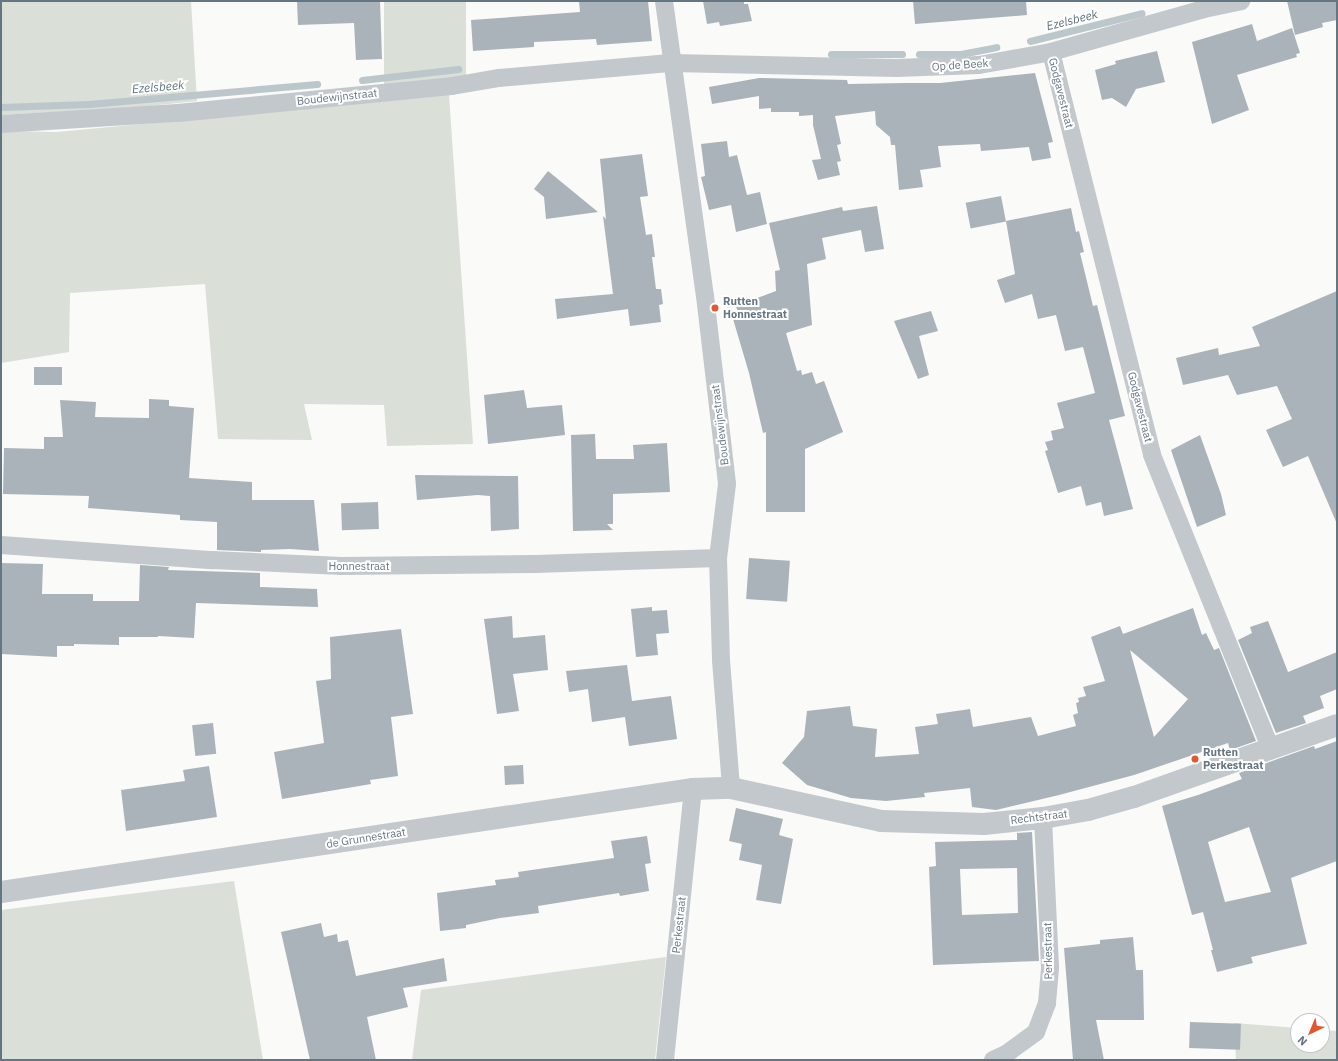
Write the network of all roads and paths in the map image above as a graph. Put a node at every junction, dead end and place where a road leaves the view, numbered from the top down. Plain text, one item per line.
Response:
1 (664, 1) edge
2 (1241, 1) edge
3 (1204, 5) edge
4 (1051, 52) junction
5 (672, 63) junction
6 (1, 124) edge
7 (1, 545) edge
8 (718, 558) junction
9 (1337, 725) edge
10 (1271, 750) junction
11 (731, 788) junction
12 (693, 789) junction
13 (1043, 818) junction
14 (1, 892) edge
15 (665, 1060) edge
16 (993, 1060) edge

1 - 5 street, Boudewijnstraat
2 - 3 street, Op de Beek
3 - 4 street, Op de Beek
4 - 5 street, Op de Beek
4 - 10 street, Godgavestraat
5 - 6 street, Boudewijnstraat
5 - 8 street, Boudewijnstraat
7 - 8 street, Honnestraat
8 - 11 street, Boudewijnstraat
9 - 10 street, Rechtstraat
10 - 13 street, Rechtstraat
11 - 12 street, de Grunnestraat
11 - 13 street, Rechtstraat
12 - 14 street, de Grunnestraat
12 - 15 street, Perkestraat
13 - 16 street, Perkestraat

